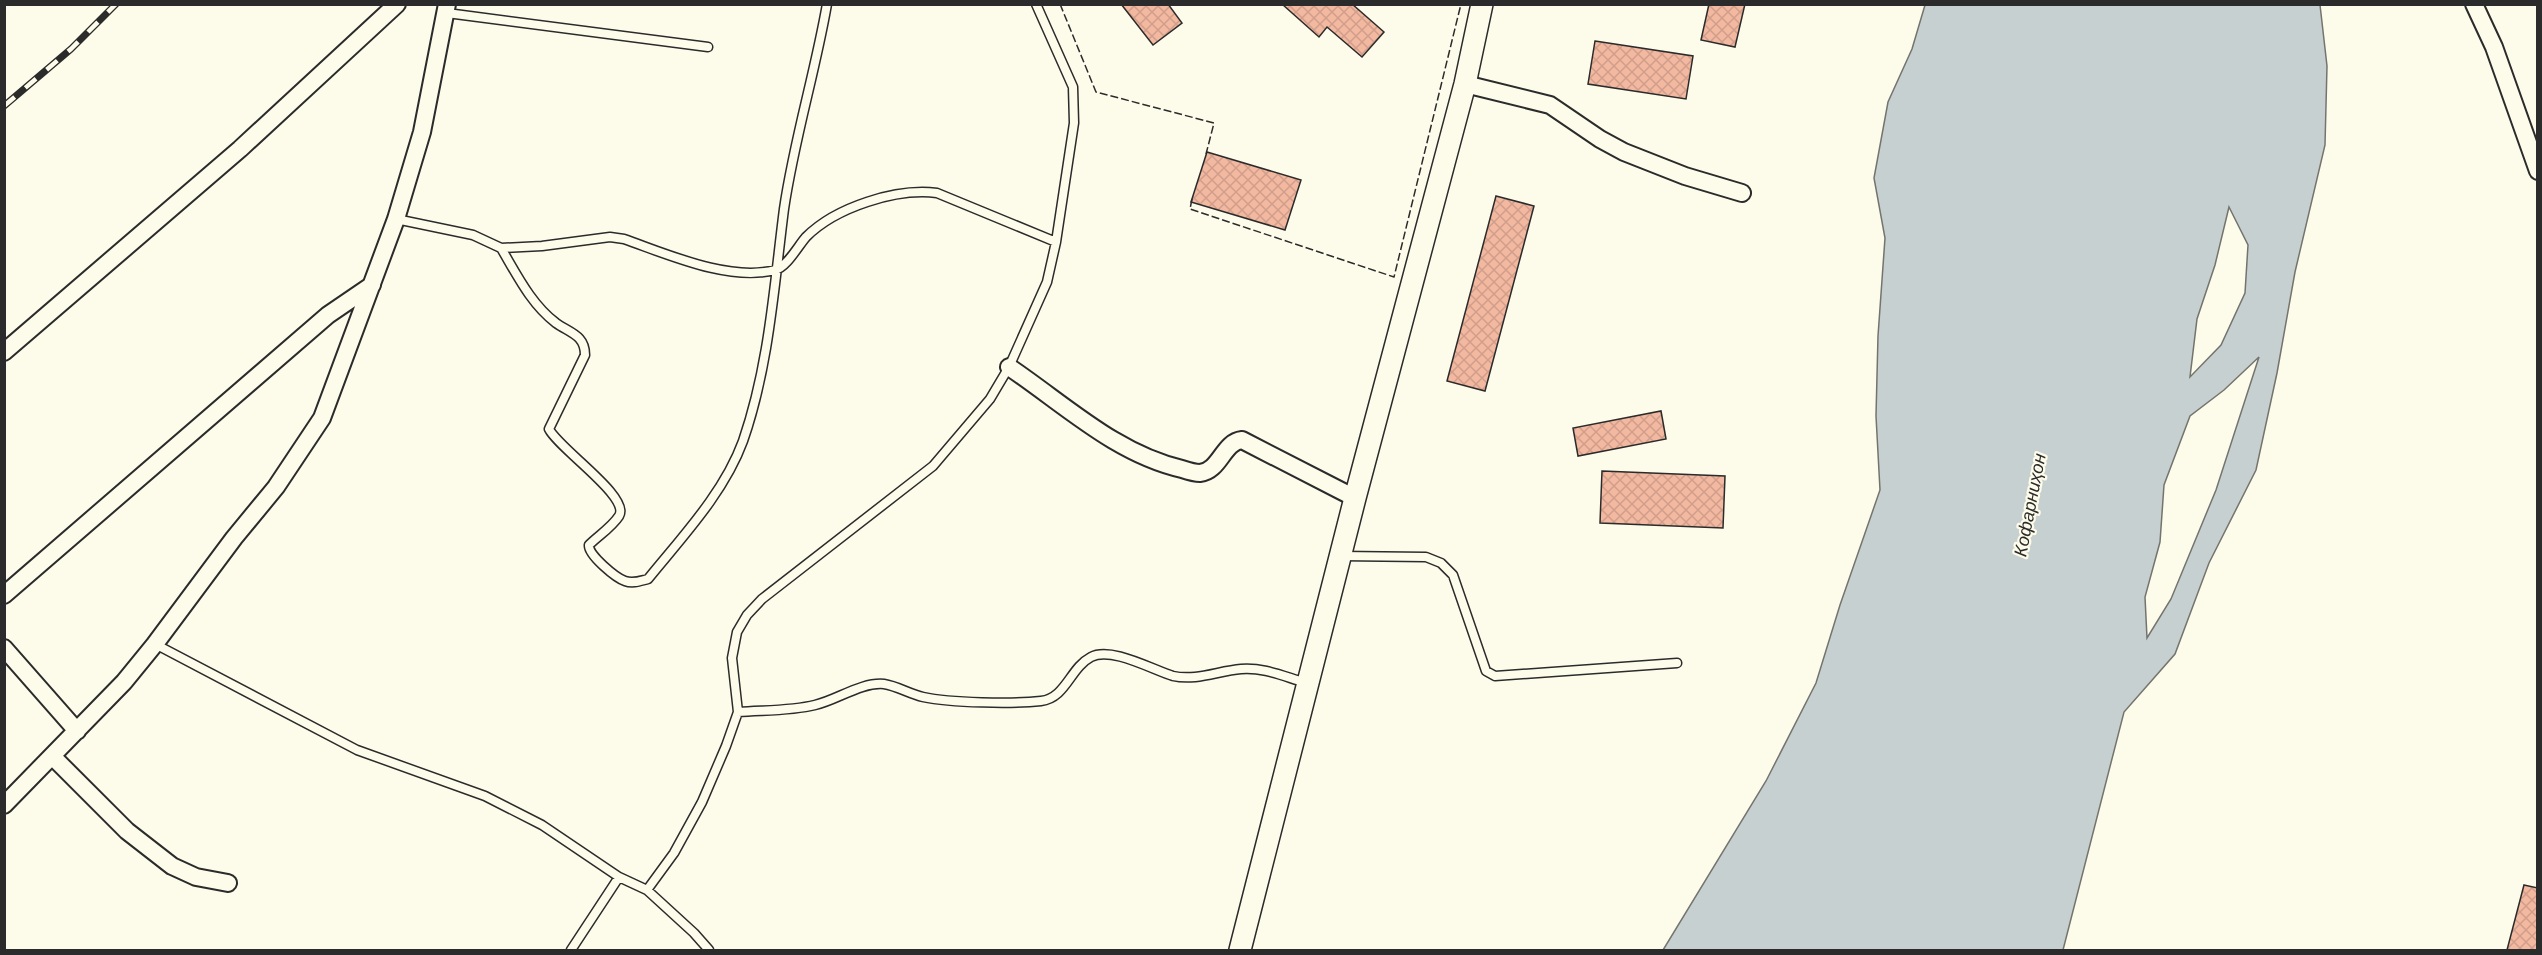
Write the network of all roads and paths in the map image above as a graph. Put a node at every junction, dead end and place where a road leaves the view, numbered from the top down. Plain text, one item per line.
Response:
1 (397, 4) edge
2 (827, 4) edge
3 (1036, 4) edge
4 (1482, 4) edge
5 (2474, 4) edge
6 (444, 7) edge
7 (708, 47) dead end
8 (1465, 84) junction
9 (2538, 171) edge
10 (1742, 193) dead end
11 (396, 219) junction
12 (1056, 242) junction
13 (501, 248) junction
14 (778, 270) junction
15 (372, 285) junction
16 (4, 351) edge
17 (1009, 367) junction
18 (1355, 498) junction
19 (1340, 556) junction
20 (4, 595) edge
21 (155, 644) junction
22 (4, 648) edge
23 (1677, 663) dead end
24 (1308, 683) junction
25 (738, 712) junction
26 (77, 731) junction
27 (52, 756) junction
28 (4, 805) edge
29 (619, 877) junction
30 (228, 883) dead end
31 (647, 890) junction
32 (571, 951) edge
33 (709, 951) edge
34 (1240, 951) edge

1 - 16 street
2 - 14 lane
3 - 12 lane
4 - 8 street
5 - 9 street
6 - 7 lane
6 - 11 street
8 - 10 street
8 - 18 street
11 - 13 lane
11 - 15 street
12 - 14 lane
12 - 17 lane
13 - 14 lane
13 - 14 lane
15 - 20 street
15 - 21 street
17 - 18 street
17 - 25 lane
18 - 19 street
19 - 23 lane
19 - 24 street
21 - 26 street
21 - 29 lane
22 - 26 street
24 - 25 lane
24 - 34 street
25 - 31 lane
26 - 27 street
27 - 28 street
27 - 30 street
29 - 31 lane
29 - 32 lane
31 - 33 lane

